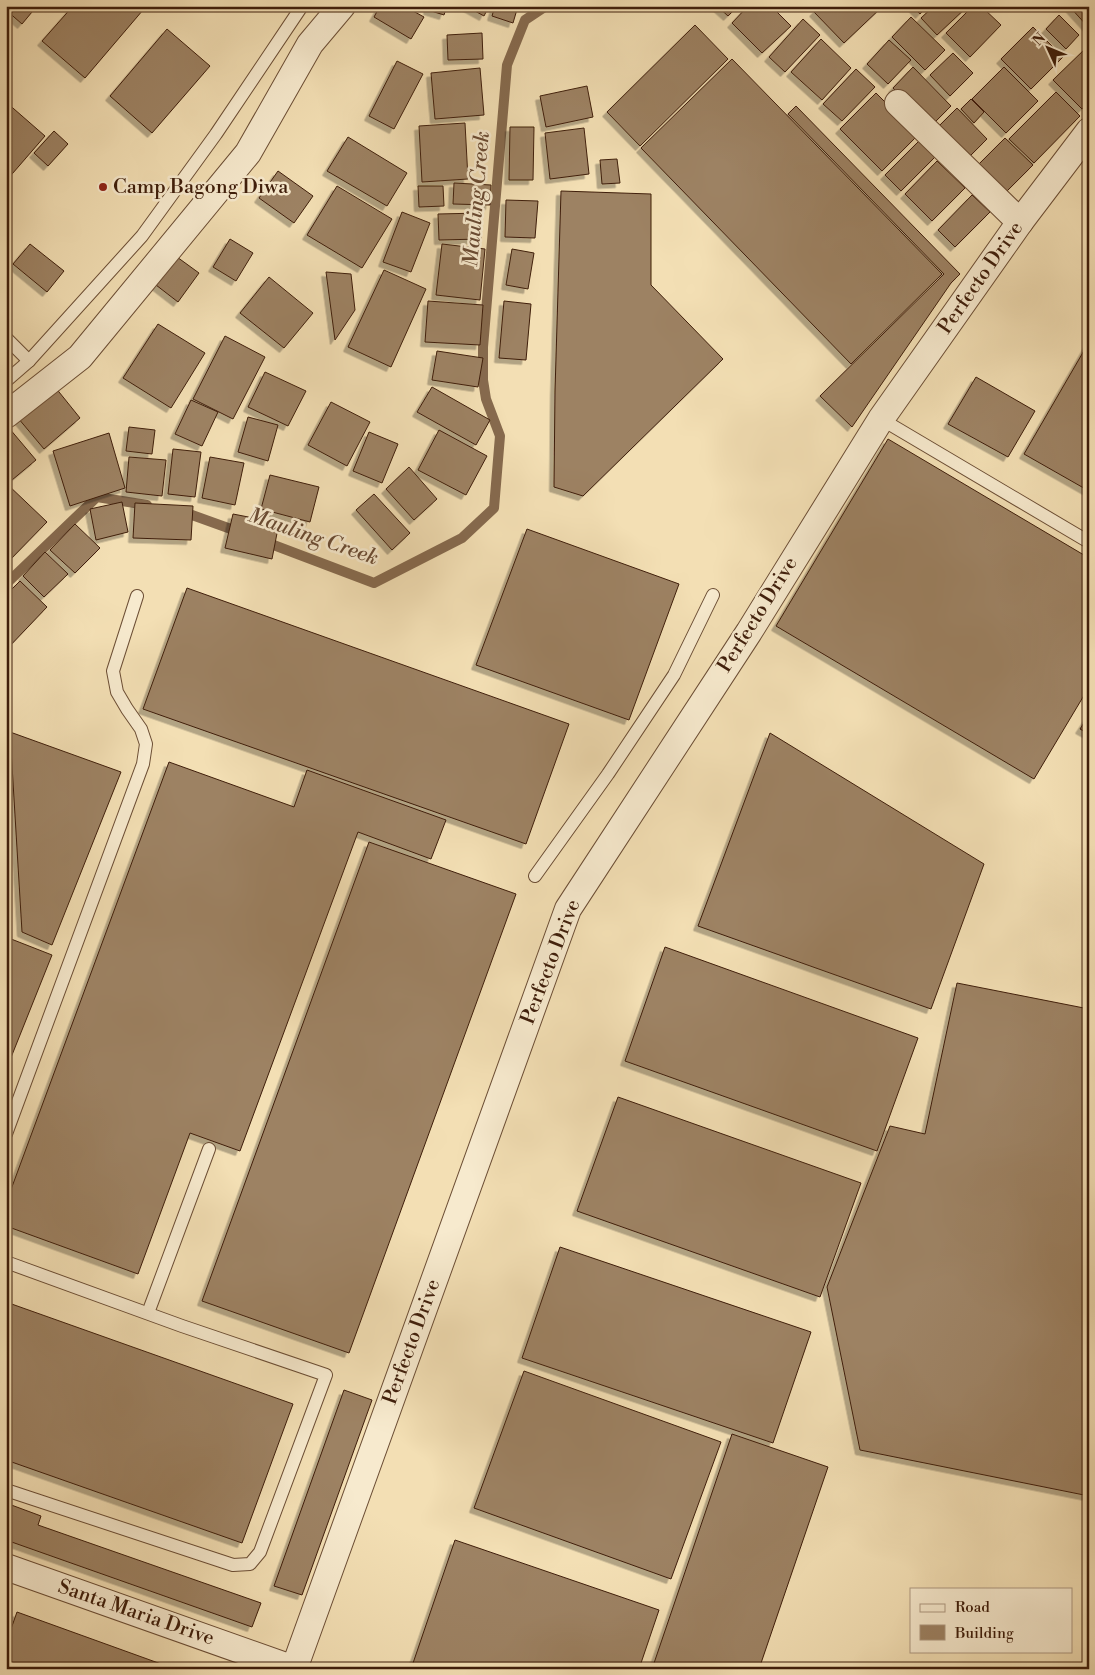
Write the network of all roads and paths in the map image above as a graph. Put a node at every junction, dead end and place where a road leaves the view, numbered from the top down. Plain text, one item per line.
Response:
1 (302, 6) edge
2 (342, 6) edge
3 (898, 103) dead end
4 (1089, 131) edge
5 (1020, 222) junction
6 (6, 338) edge
7 (29, 361) junction
8 (6, 381) edge
9 (6, 415) edge
10 (881, 419) junction
11 (1089, 542) edge
12 (713, 595) dead end
13 (137, 596) dead end
14 (535, 876) dead end
15 (6, 1134) edge
16 (209, 1149) dead end
17 (6, 1262) edge
18 (148, 1313) junction
19 (6, 1490) edge
20 (6, 1567) edge
21 (294, 1669) edge

1 - 7 lane
2 - 9 street
3 - 5 street
4 - 5 street, Perfecto Drive
5 - 10 street, Perfecto Drive
6 - 7 lane
7 - 8 lane
10 - 11 lane
10 - 21 street, Perfecto Drive
12 - 14 lane
13 - 15 lane
16 - 18 lane
17 - 18 lane
18 - 19 lane
20 - 21 street, Santa Maria Drive

